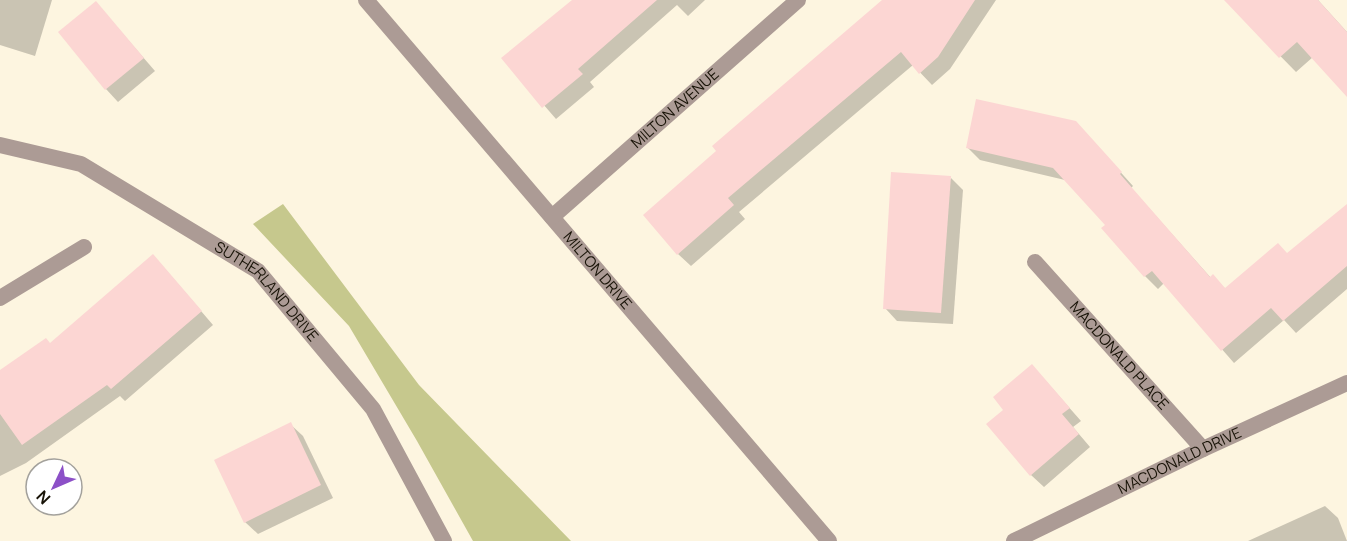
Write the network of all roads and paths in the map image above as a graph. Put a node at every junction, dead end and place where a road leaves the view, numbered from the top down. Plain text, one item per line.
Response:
1 (366, 0) edge
2 (798, 0) edge
3 (0, 145) edge
4 (552, 217) junction
5 (84, 247) dead end
6 (1035, 262) dead end
7 (0, 298) edge
8 (1347, 383) edge
9 (1203, 449) junction
10 (444, 541) edge
11 (829, 541) edge
12 (1014, 541) edge

1 - 4 street, MILTON DRIVE
2 - 4 street, MILTON AVENUE
3 - 10 street, SUTHERLAND DRIVE
4 - 11 street, MILTON DRIVE
5 - 7 street
6 - 9 street, MACDONALD PLACE
8 - 9 street, MACDONALD DRIVE
9 - 12 street, MACDONALD DRIVE

